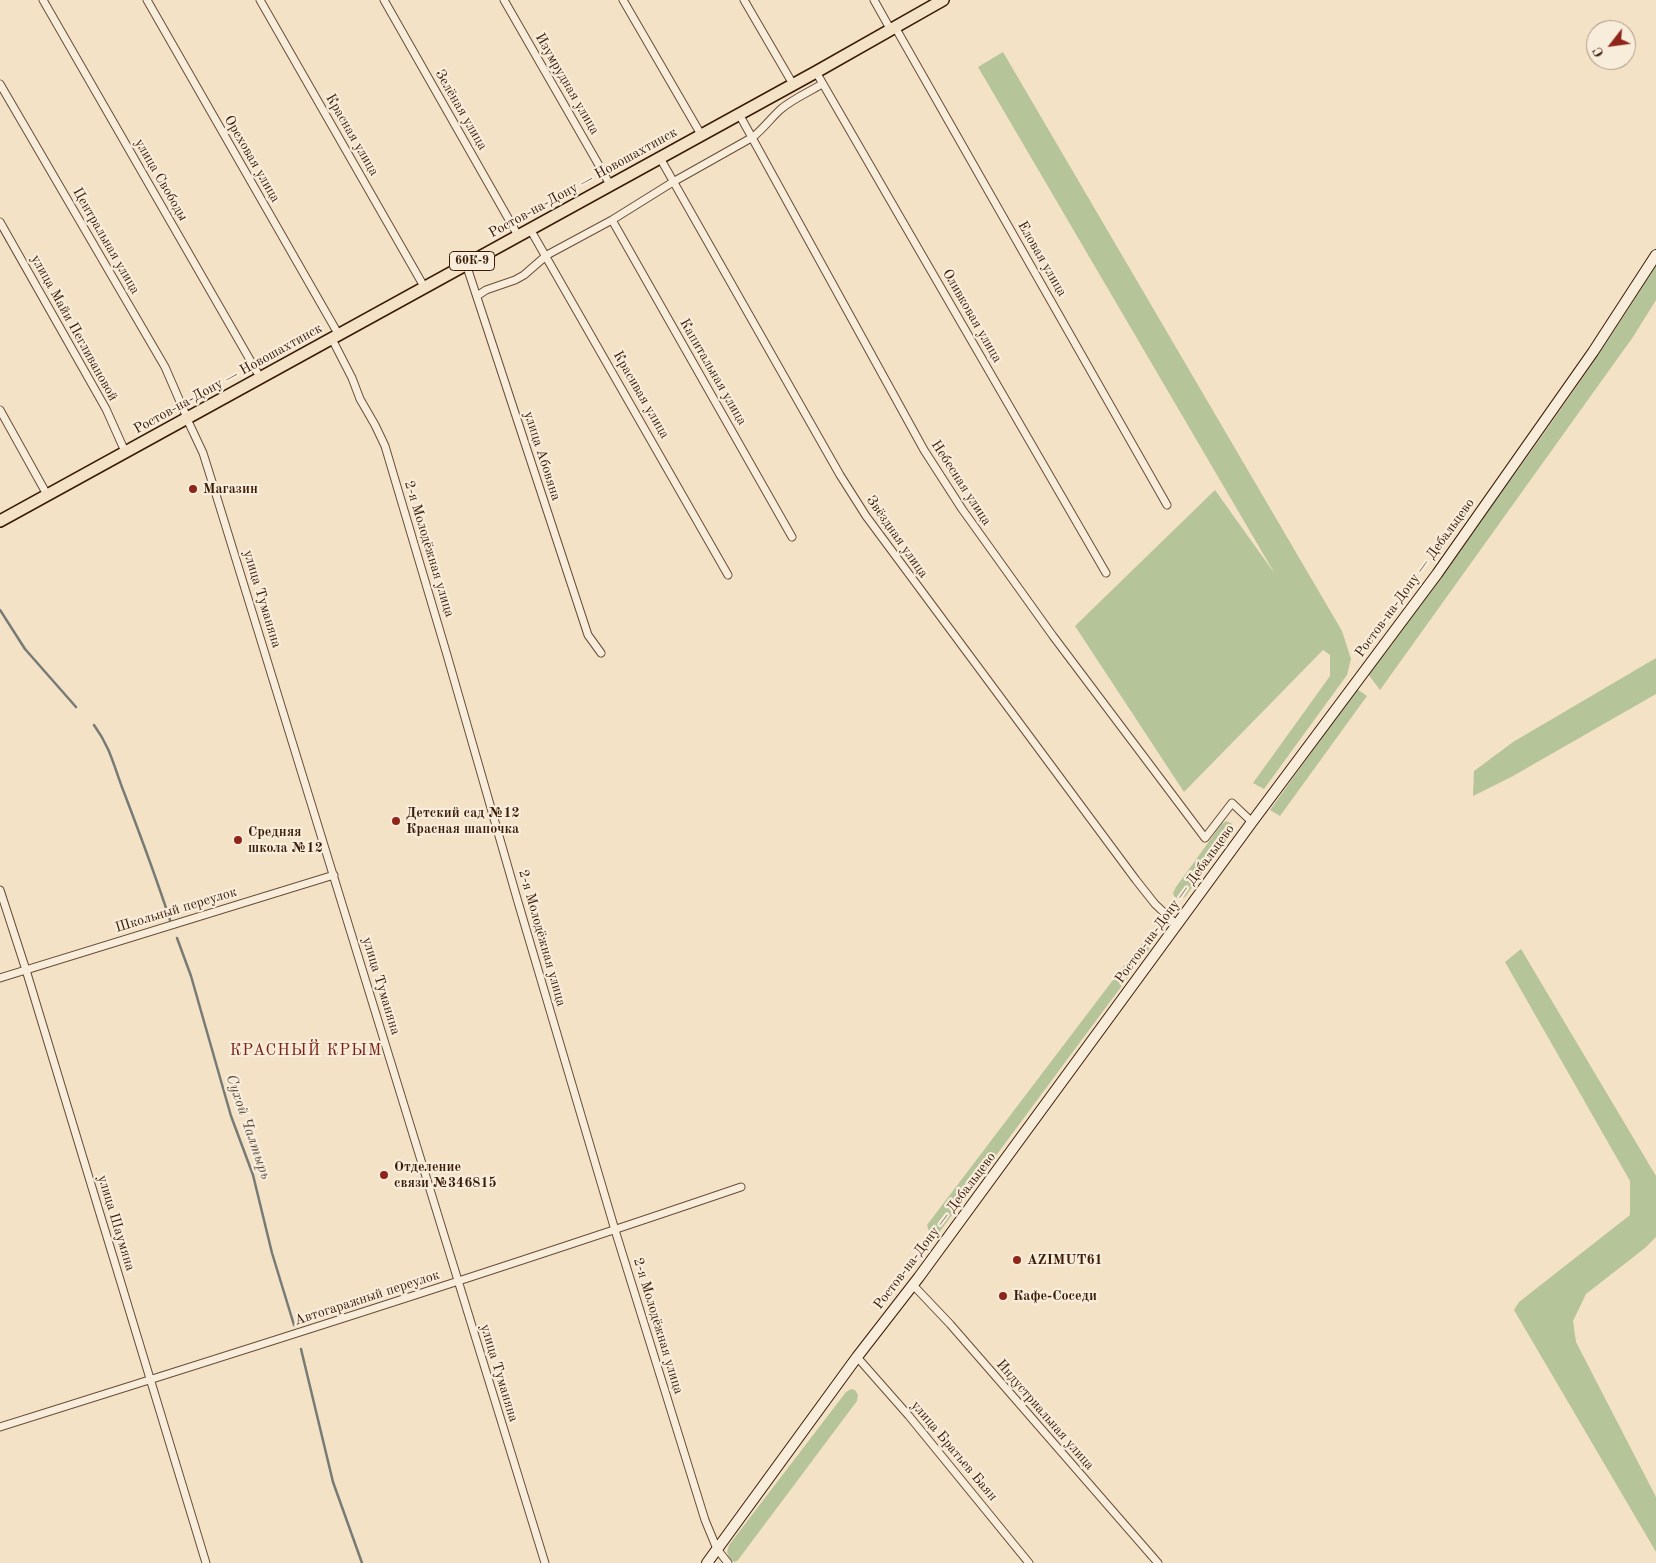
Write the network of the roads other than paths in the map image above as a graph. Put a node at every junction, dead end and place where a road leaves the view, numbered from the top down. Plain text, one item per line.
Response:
1 (44, 0) edge
2 (147, 0) edge
3 (260, 0) edge
4 (384, 0) edge
5 (504, 0) edge
6 (623, 0) edge
7 (744, 0) edge
8 (874, 0) edge
9 (933, 0) edge
10 (942, 0) edge
11 (892, 26) junction
12 (816, 72) junction
13 (790, 79) junction
14 (0, 84) edge
15 (822, 84) junction
16 (739, 114) junction
17 (699, 131) junction
18 (753, 137) junction
19 (660, 158) junction
20 (608, 181) junction
21 (673, 182) junction
22 (612, 220) junction
23 (0, 222) edge
24 (530, 229) junction
25 (516, 232) junction
26 (1656, 255) edge
27 (546, 256) junction
28 (466, 264) junction
29 (422, 283) junction
30 (477, 296) junction
31 (334, 335) junction
32 (257, 372) junction
33 (0, 410) edge
34 (186, 416) junction
35 (123, 447) junction
36 (45, 491) junction
37 (1167, 505) dead end
38 (0, 516) edge
39 (0, 521) edge
40 (792, 536) dead end
41 (1106, 573) dead end
42 (728, 574) dead end
43 (601, 653) dead end
44 (1252, 822) junction
45 (334, 875) junction
46 (0, 890) edge
47 (1176, 924) junction
48 (26, 970) junction
49 (0, 978) edge
50 (741, 1187) dead end
51 (616, 1230) junction
52 (458, 1282) junction
53 (913, 1285) junction
54 (857, 1357) junction
55 (150, 1380) junction
56 (0, 1427) edge
57 (717, 1549) junction
58 (206, 1563) edge
59 (545, 1563) edge
60 (706, 1563) edge
61 (728, 1563) edge
62 (1029, 1563) edge
63 (1158, 1563) edge

1 - 32 street, улица Свободы
2 - 31 street, Ореховая улица
3 - 29 street, Красная улица
4 - 25 street, Зелёная улица
5 - 20 street, Изумрудная улица
6 - 17 street
7 - 13 street
8 - 11 street, Еловая улица
9 - 11 main road, Ростов-на-Дону — Новошахтинск / 60К-9
10 - 11 main road, Ростов-на-Дону — Новошахтинск / 60К-9
11 - 12 main road, Ростов-на-Дону — Новошахтинск / 60К-9
11 - 13 main road, Ростов-на-Дону — Новошахтинск / 60К-9
11 - 37 street, Еловая улица
12 - 15 street, Оливковая улица
12 - 16 main road, Ростов-на-Дону — Новошахтинск / 60К-9
13 - 17 main road, Ростов-на-Дону — Новошахтинск / 60К-9
14 - 34 street, Центральная улица
15 - 18 street
15 - 41 street, Оливковая улица
16 - 18 street, Небесная улица
16 - 19 main road, Ростов-на-Дону — Новошахтинск / 60К-9
17 - 20 main road, Ростов-на-Дону — Новошахтинск / 60К-9
18 - 21 street
18 - 44 street, Небесная улица
19 - 21 street, Звёздная улица
19 - 24 main road, Ростов-на-Дону — Новошахтинск / 60К-9
20 - 25 main road, Ростов-на-Дону — Новошахтинск / 60К-9
21 - 22 street
21 - 47 street, Звёздная улица
22 - 27 street
22 - 40 street, Капитальная улица
23 - 35 street, улица Майи Пегливановой
24 - 27 street, Красивая улица
24 - 28 main road, Ростов-на-Дону — Новошахтинск / 60К-9
25 - 29 main road, Ростов-на-Дону — Новошахтинск / 60К-9
26 - 44 street, Ростов-на-Дону — Дебальцево
27 - 30 street
27 - 42 street, Красивая улица
28 - 30 street, улица Абовяна
28 - 31 main road, Ростов-на-Дону — Новошахтинск / 60К-9
29 - 31 main road, Ростов-на-Дону — Новошахтинск / 60К-9
30 - 43 street, улица Абовяна
31 - 32 main road, Ростов-на-Дону — Новошахтинск / 60К-9
31 - 34 main road, Ростов-на-Дону — Новошахтинск / 60К-9
31 - 51 street, 2-я Молодёжная улица
32 - 34 main road, Ростов-на-Дону — Новошахтинск / 60К-9
33 - 36 street
34 - 35 main road, Ростов-на-Дону — Новошахтинск / 60К-9
34 - 39 main road, Ростов-на-Дону — Новошахтинск / 60К-9
34 - 45 street, улица Туманяна
35 - 36 main road, Ростов-на-Дону — Новошахтинск / 60К-9
36 - 38 main road, Ростов-на-Дону — Новошахтинск / 60К-9
44 - 47 street, Ростов-на-Дону — Дебальцево
45 - 48 street, Школьный переулок
45 - 52 street, улица Туманяна
46 - 48 street, улица Шаумяна
47 - 53 street, Ростов-на-Дону — Дебальцево
48 - 49 street, Школьный переулок
48 - 55 street, улица Шаумяна
50 - 51 street, Автогаражный переулок
51 - 52 street, Автогаражный переулок
51 - 57 street, 2-я Молодёжная улица
52 - 55 street, Автогаражный переулок
52 - 59 street, улица Туманяна
53 - 54 street, Ростов-на-Дону — Дебальцево
53 - 63 street, Индустриальная улица
54 - 57 street, Ростов-на-Дону — Дебальцево
54 - 62 street, улица Братьев Баян
55 - 56 street, Автогаражный переулок
55 - 58 street, улица Шаумяна
57 - 60 street, Ростов-на-Дону — Дебальцево
57 - 61 street, 2-я Молодёжная улица

